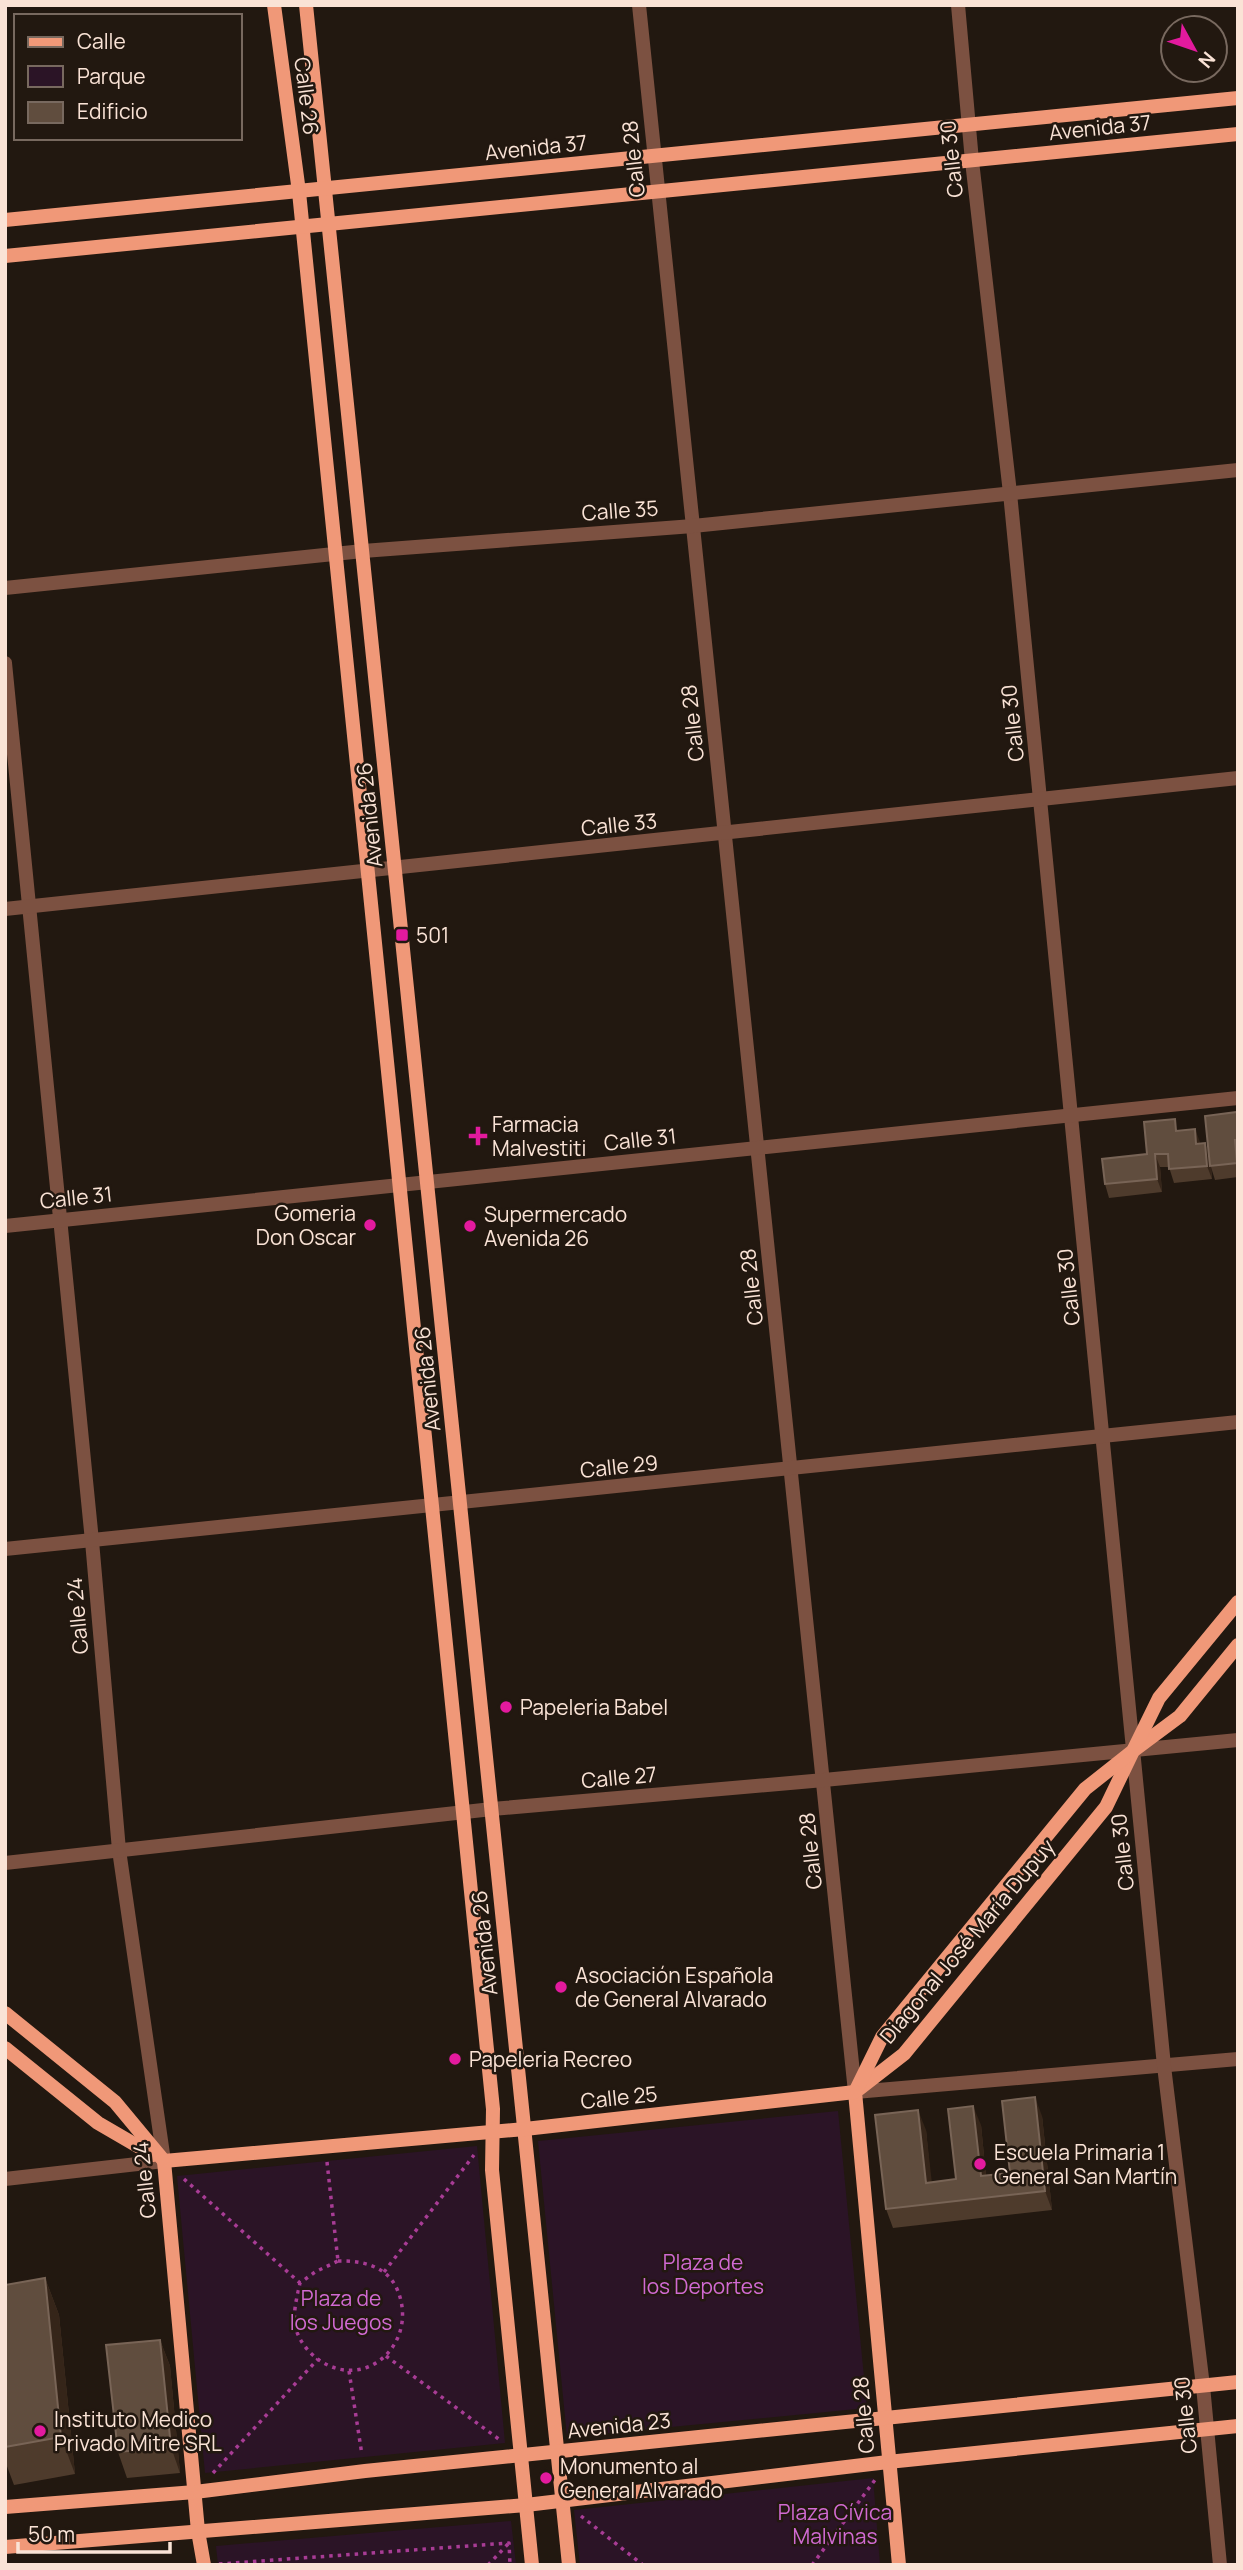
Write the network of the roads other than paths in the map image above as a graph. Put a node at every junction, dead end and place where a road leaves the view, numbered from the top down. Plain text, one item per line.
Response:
1 (274, 5) edge
2 (306, 5) edge
3 (639, 5) edge
4 (958, 5) edge
5 (1238, 97) edge
6 (968, 125) junction
7 (1238, 134) edge
8 (653, 156) junction
9 (972, 161) junction
10 (325, 189) junction
11 (299, 192) junction
12 (657, 192) junction
13 (5, 220) edge
14 (330, 224) junction
15 (302, 227) junction
16 (5, 256) edge
17 (1238, 470) edge
18 (1010, 494) junction
19 (693, 526) junction
20 (363, 551) junction
21 (335, 554) junction
22 (5, 588) edge
23 (5, 663) edge
24 (1238, 778) edge
25 (1041, 801) junction
26 (725, 834) junction
27 (395, 868) junction
28 (368, 871) junction
29 (30, 906) junction
30 (5, 909) edge
31 (1238, 1098) edge
32 (1072, 1115) junction
33 (758, 1148) junction
34 (428, 1182) junction
35 (399, 1186) junction
36 (60, 1220) junction
37 (5, 1226) edge
38 (1238, 1422) edge
39 (1104, 1438) junction
40 (791, 1469) junction
41 (460, 1503) junction
42 (432, 1506) junction
43 (92, 1541) junction
44 (5, 1549) edge
45 (1238, 1602) edge
46 (1238, 1645) edge
47 (1238, 1740) edge
48 (1133, 1751) junction
49 (824, 1780) junction
50 (492, 1809) junction
51 (463, 1812) junction
52 (119, 1850) junction
53 (5, 1863) edge
54 (5, 2013) edge
55 (5, 2048) edge
56 (1238, 2059) edge
57 (1164, 2066) junction
58 (855, 2092) junction
59 (525, 2129) junction
60 (492, 2132) junction
61 (164, 2161) junction
62 (5, 2179) edge
63 (1238, 2382) edge
64 (1203, 2386) junction
65 (884, 2418) junction
66 (1238, 2426) edge
67 (1207, 2429) junction
68 (558, 2452) junction
69 (521, 2456) junction
70 (888, 2462) junction
71 (195, 2492) junction
72 (563, 2501) junction
73 (526, 2505) junction
74 (5, 2507) edge
75 (198, 2531) junction
76 (5, 2547) edge
77 (204, 2565) edge
78 (532, 2565) edge
79 (569, 2565) edge
80 (899, 2565) edge
81 (1220, 2565) edge

1 - 11 main road, Calle 26
2 - 10 main road, Calle 26
3 - 8 street, Calle 28
4 - 6 street, Calle 30
5 - 6 main road, Avenida 37
6 - 8 main road, Avenida 37
6 - 9 street, Calle 30
7 - 9 main road, Avenida 37
8 - 10 main road, Avenida 37
8 - 12 street, Calle 28
9 - 12 main road, Avenida 37
9 - 18 street, Calle 30
10 - 11 main road, Avenida 37
10 - 14 main road, Avenida 26
11 - 13 main road, Avenida 37
11 - 15 main road, Avenida 26
12 - 14 main road, Avenida 37
12 - 19 street, Calle 28
14 - 15 main road, Avenida 37
14 - 20 main road, Avenida 26
15 - 16 main road, Avenida 37
15 - 21 main road, Avenida 26
17 - 18 street, Calle 35
18 - 19 street, Calle 35
18 - 25 street, Calle 30
19 - 20 street, Calle 35
19 - 26 street, Calle 28
20 - 21 street, Calle 35
20 - 27 main road, Avenida 26
21 - 22 street, Calle 35
21 - 28 main road, Avenida 26
23 - 29 street, Calle 24
24 - 25 street, Calle 33
25 - 26 street, Calle 33
25 - 32 street, Calle 30
26 - 27 street, Calle 33
26 - 33 street, Calle 28
27 - 28 street, Calle 33
27 - 34 main road, Avenida 26
28 - 29 street, Calle 33
28 - 35 main road, Avenida 26
29 - 30 street, Calle 33
29 - 36 street, Calle 24
31 - 32 street, Calle 31
32 - 33 street, Calle 31
32 - 39 street, Calle 30
33 - 34 street, Calle 31
33 - 40 street, Calle 28
34 - 35 street, Calle 31
34 - 41 main road, Avenida 26
35 - 36 street, Calle 31
35 - 42 main road, Avenida 26
36 - 37 street, Calle 31
36 - 43 street, Calle 24
38 - 39 street, Calle 29
39 - 40 street, Calle 29
39 - 48 street, Calle 30
40 - 41 street, Calle 29
40 - 49 street, Calle 28
41 - 42 street, Calle 29
41 - 50 main road, Avenida 26
42 - 43 street, Calle 29
42 - 51 main road, Avenida 26
43 - 44 street, Calle 29
43 - 52 street, Calle 24
45 - 48 main road, Diagonal José María Dupuy
46 - 48 main road, Diagonal José María Dupuy
47 - 48 street, Calle 27
48 - 49 street, Calle 27
48 - 57 street, Calle 30
48 - 58 main road, Diagonal José María Dupuy
48 - 58 main road, Diagonal José María Dupuy
49 - 50 street, Calle 27
49 - 58 street, Calle 28
50 - 51 street, Calle 27
50 - 59 main road, Avenida 26
51 - 52 street, Calle 27
51 - 60 main road, Avenida 26
52 - 53 street, Calle 27
52 - 61 street, Calle 24
54 - 61 main road
55 - 61 main road
56 - 57 street, Calle 25
57 - 58 street, Calle 25
57 - 64 street, Calle 30
58 - 59 main road, Calle 25
58 - 65 main road, Calle 28
59 - 60 main road, Calle 25
59 - 68 main road, Avenida 26
60 - 61 main road, Calle 25
60 - 69 main road, Avenida 26
61 - 62 street, Calle 25
61 - 71 main road, Calle 24
63 - 64 main road, Avenida 23
64 - 65 main road, Avenida 23
64 - 67 street, Calle 30
65 - 68 main road, Avenida 23
65 - 70 main road, Calle 28
66 - 67 main road
67 - 70 main road
67 - 81 street, Calle 30
68 - 69 main road, Avenida 23
68 - 72 main road, Avenida 26
69 - 71 main road, Avenida 23
69 - 73 main road, Avenida 26
70 - 72 main road
70 - 80 main road, Calle 28
71 - 74 main road, Avenida 23
71 - 75 main road, Calle 24
72 - 73 main road
72 - 79 main road, Avenida 26
73 - 75 main road
73 - 78 main road, Avenida 26
75 - 76 main road
75 - 77 main road, Calle 24

